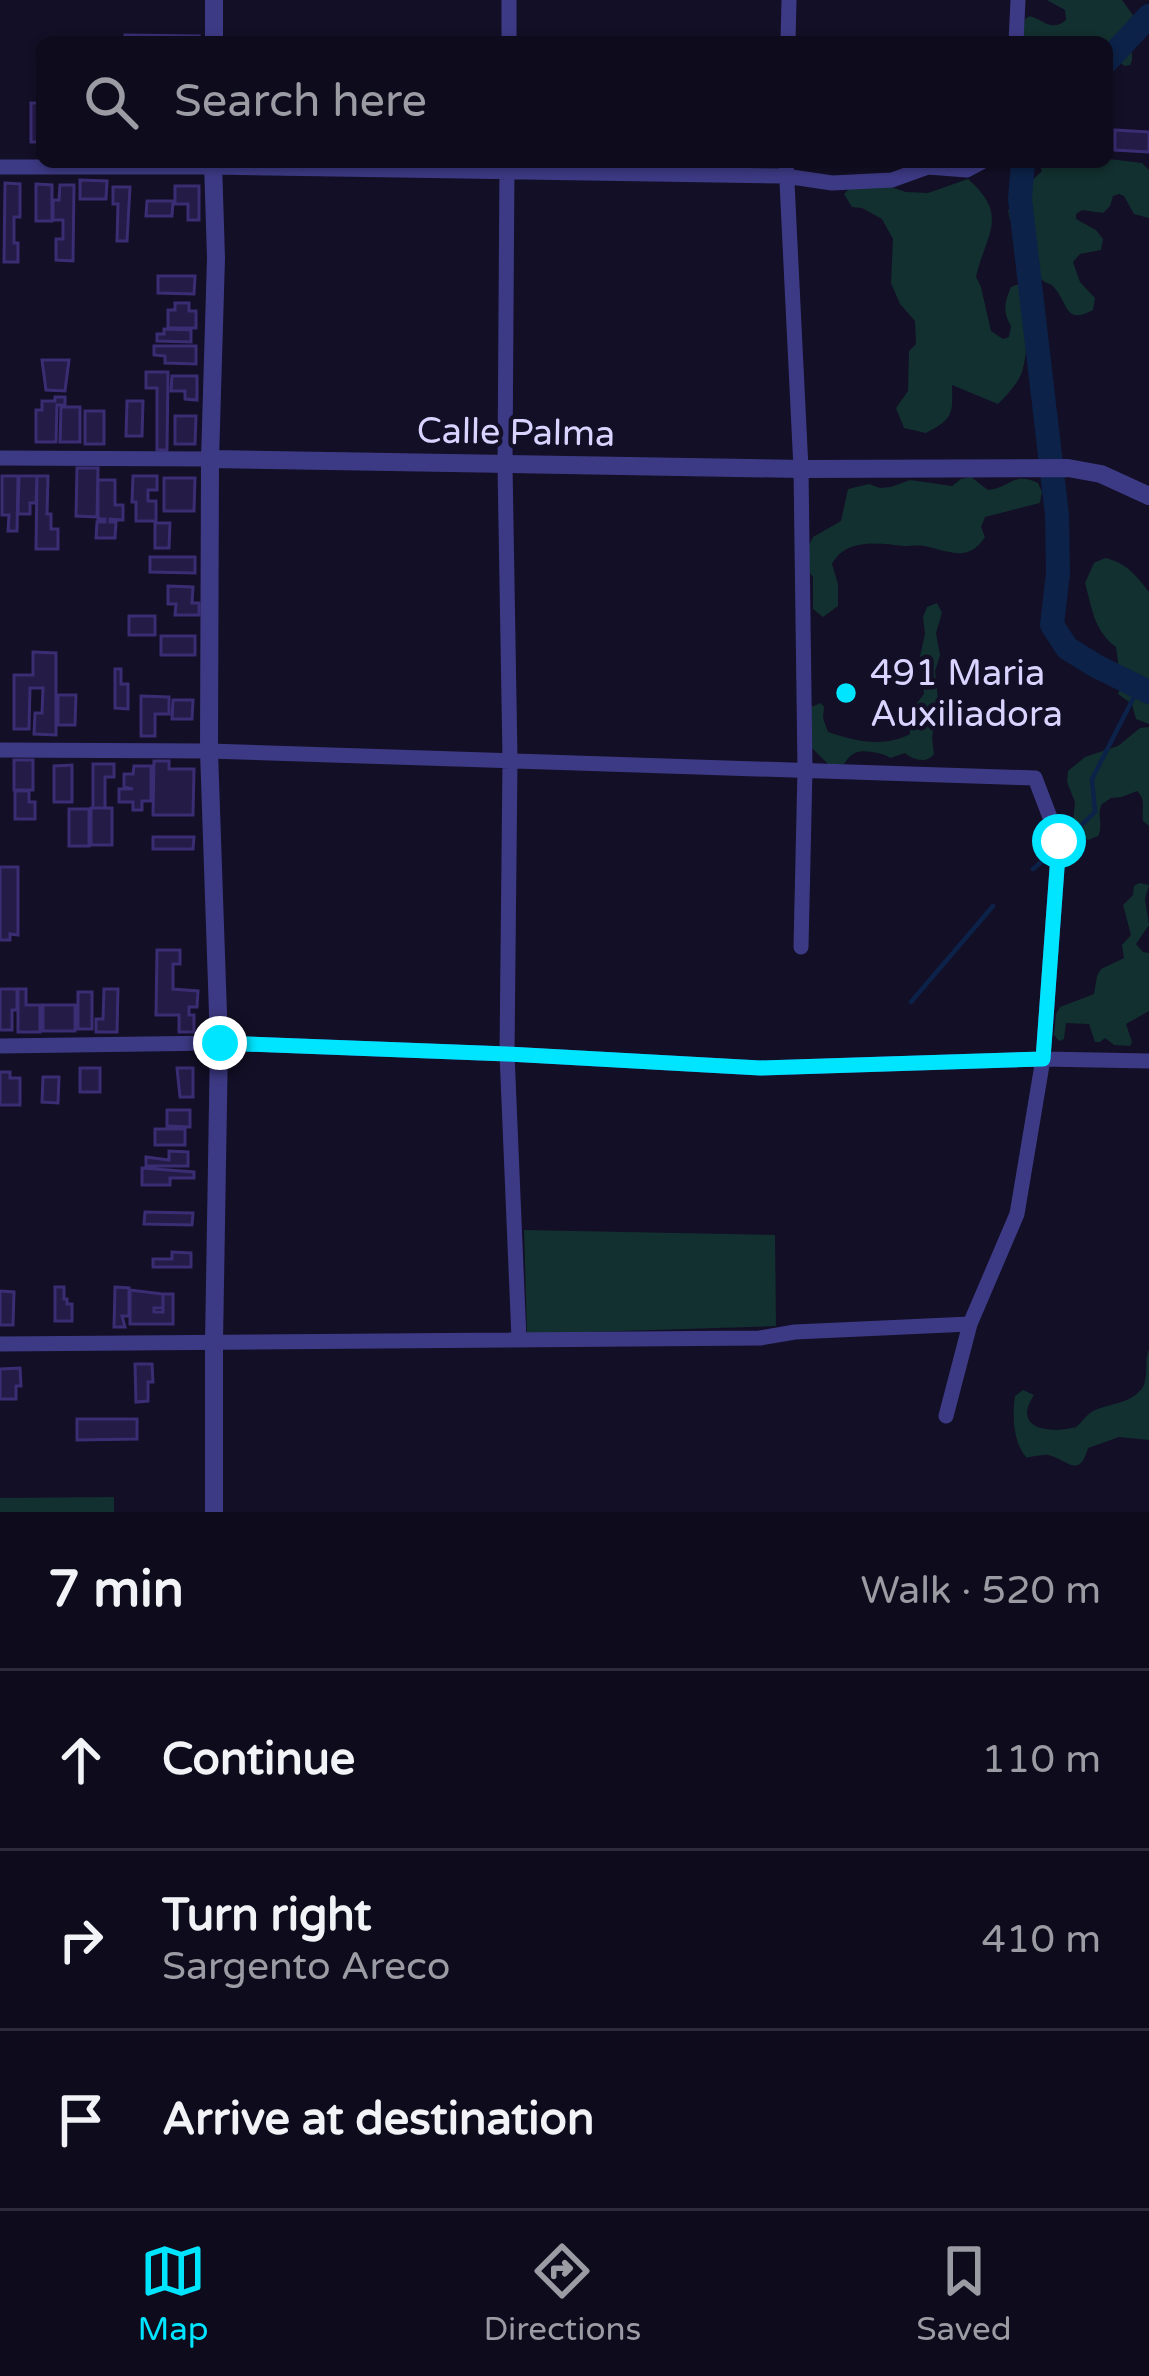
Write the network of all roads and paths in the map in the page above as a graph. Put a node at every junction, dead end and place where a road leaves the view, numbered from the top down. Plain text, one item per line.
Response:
1 (214, 0) edge
2 (509, 0) edge
3 (789, 0) edge
4 (1018, 0) edge
5 (214, 36) edge
6 (509, 36) edge
7 (788, 36) edge
8 (1016, 36) edge
9 (36, 166) edge
10 (0, 167) edge
11 (212, 168) edge
12 (507, 168) edge
13 (646, 168) edge
14 (925, 168) edge
15 (941, 168) edge
16 (971, 168) edge
17 (786, 169) edge
18 (0, 458) edge
19 (210, 459) junction
20 (505, 465) junction
21 (801, 469) junction
22 (1149, 496) edge
23 (0, 750) edge
24 (209, 751) junction
25 (510, 759) junction
26 (806, 769) junction
27 (801, 947) dead end
28 (220, 1043) junction
29 (0, 1046) edge
30 (507, 1054) junction
31 (1043, 1059) junction
32 (1149, 1061) edge
33 (970, 1324) junction
34 (518, 1339) junction
35 (214, 1343) junction
36 (0, 1344) edge
37 (946, 1415) dead end
38 (214, 1512) edge

1 - 5 street
2 - 6 street
3 - 7 street
4 - 8 street
9 - 10 street
11 - 19 street
12 - 20 street
13 - 17 street
14 - 17 street
15 - 16 street
17 - 21 street
18 - 19 street, Calle Palma
19 - 20 street, Calle Palma
19 - 24 street
20 - 21 street, Calle Palma
20 - 25 street
21 - 22 street, Calle Palma
21 - 26 street
23 - 24 street
24 - 25 street
24 - 28 street
25 - 26 street
25 - 30 street
26 - 27 street
26 - 31 street
28 - 29 street
28 - 30 street
28 - 35 street
30 - 31 street
30 - 34 street
31 - 32 street
31 - 33 street
33 - 34 street
33 - 37 street
34 - 35 street
35 - 36 street
35 - 38 street

